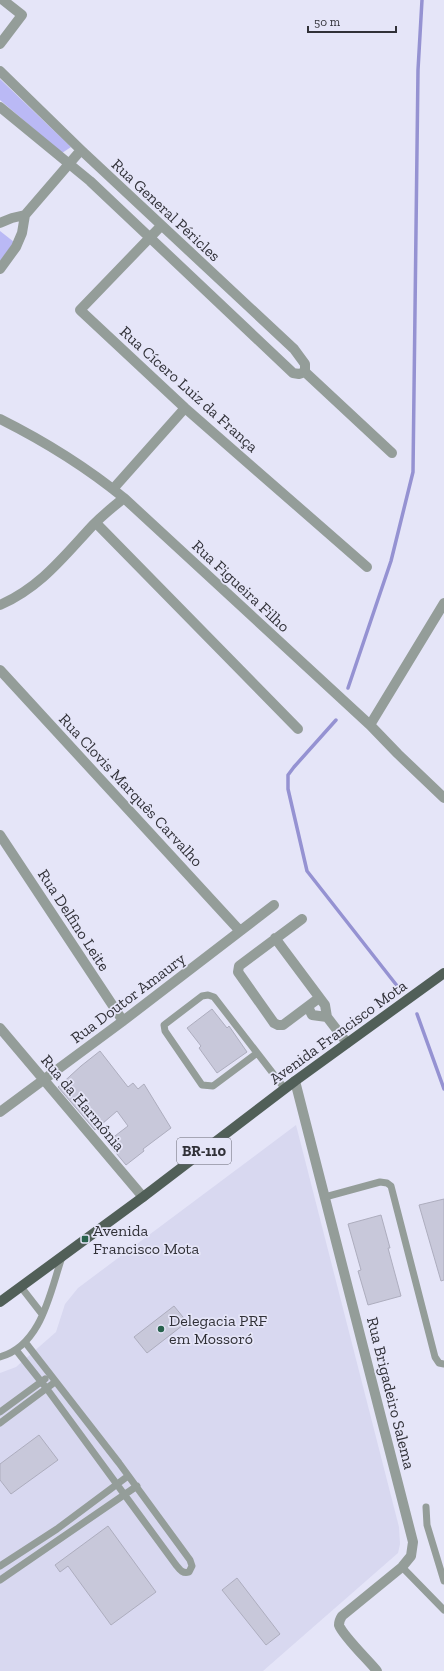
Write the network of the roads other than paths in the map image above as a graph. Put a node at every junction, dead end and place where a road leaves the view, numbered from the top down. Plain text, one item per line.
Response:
1 (3, 0) edge
2 (0, 44) edge
3 (0, 72) edge
4 (0, 107) edge
5 (81, 150) junction
6 (70, 164) junction
7 (25, 215) junction
8 (0, 223) edge
9 (161, 226) junction
10 (151, 237) junction
11 (0, 269) edge
12 (305, 372) junction
13 (185, 408) junction
14 (0, 419) edge
15 (392, 453) dead end
16 (114, 489) junction
17 (124, 498) junction
18 (96, 522) junction
19 (367, 567) dead end
20 (444, 603) edge
21 (0, 605) edge
22 (0, 670) edge
23 (370, 725) junction
24 (298, 728) dead end
25 (444, 798) edge
26 (0, 835) edge
27 (274, 905) dead end
28 (302, 919) dead end
29 (240, 931) junction
30 (275, 938) junction
31 (444, 973) edge
32 (319, 998) junction
33 (308, 1007) junction
34 (327, 1017) junction
35 (123, 1021) junction
36 (0, 1028) edge
37 (347, 1043) junction
38 (257, 1053) junction
39 (43, 1080) junction
40 (295, 1081) junction
41 (285, 1089) junction
42 (0, 1112) edge
43 (143, 1197) junction
44 (325, 1197) junction
45 (62, 1256) junction
46 (21, 1287) junction
47 (0, 1302) edge
48 (42, 1314) junction
49 (25, 1342) junction
50 (16, 1350) junction
51 (0, 1357) edge
52 (444, 1364) edge
53 (50, 1376) junction
54 (42, 1382) junction
55 (55, 1382) junction
56 (47, 1389) junction
57 (3, 1410) edge
58 (11, 1415) junction
59 (0, 1423) edge
60 (128, 1476) junction
61 (117, 1485) junction
62 (136, 1486) junction
63 (125, 1495) junction
64 (426, 1507) dead end
65 (56, 1529) junction
66 (63, 1536) junction
67 (0, 1566) edge
68 (402, 1567) junction
69 (0, 1580) edge
70 (444, 1581) edge
71 (442, 1606) edge
72 (377, 1671) edge

1 - 2 street
3 - 5 street, Rua General Péricles
4 - 6 street, Rua General Péricles
5 - 6 street
5 - 9 street, Rua General Péricles
6 - 7 street
6 - 10 street, Rua General Péricles
7 - 8 street
7 - 11 street
9 - 10 street, Rua Cícero Luiz da França
9 - 12 street, Rua General Péricles
10 - 12 street, Rua General Péricles
10 - 13 street, Rua Cícero Luiz da França
12 - 15 street, Rua General Péricles
13 - 16 street
13 - 19 street, Rua Cícero Luiz da França
14 - 16 street, Rua Figueira Filho
16 - 17 street, Rua Figueira Filho
17 - 18 street
17 - 23 street, Rua Figueira Filho
18 - 21 street
18 - 24 street
20 - 23 street
22 - 29 street, Rua Clovis Marquês Carvalho
23 - 25 street, Rua Figueira Filho
26 - 35 street, Rua Delfino Leite
27 - 29 street, Rua Doutor Amaury
28 - 30 street
29 - 35 street, Rua Doutor Amaury
30 - 32 street
30 - 33 street
31 - 37 main road, Avenida Francisco Mota / BR-110
32 - 33 street
32 - 34 street
33 - 34 street
34 - 37 street
35 - 39 street, Rua Doutor Amaury
36 - 39 street, Rua da Harmônia
37 - 40 main road, Avenida Francisco Mota / BR-110
38 - 38 lane
38 - 41 lane
39 - 42 street, Rua Doutor Amaury
39 - 43 street, Rua da Harmônia
40 - 41 main road, Avenida Francisco Mota / BR-110
40 - 44 street, Rua Brigadeiro Salema
41 - 43 main road, Avenida Francisco Mota / BR-110
43 - 45 main road, Avenida Francisco Mota / BR-110
44 - 52 lane
44 - 68 street, Rua Brigadeiro Salema
45 - 46 main road, Avenida Francisco Mota / BR-110
45 - 48 lane
46 - 47 main road, Avenida Francisco Mota / BR-110
46 - 48 lane
48 - 49 lane
49 - 50 lane
49 - 53 lane
50 - 51 lane
50 - 54 lane
53 - 54 lane
53 - 55 lane
54 - 56 lane
54 - 57 lane
55 - 56 lane
55 - 60 lane
56 - 58 lane
56 - 61 lane
57 - 58 lane
58 - 59 lane
60 - 61 lane
60 - 62 lane
61 - 63 lane
61 - 65 lane
62 - 63 lane
62 - 63 lane
63 - 66 lane
64 - 70 lane
65 - 66 lane
65 - 67 lane
66 - 69 lane
68 - 71 lane
68 - 72 street, Rua Brigadeiro Salema

